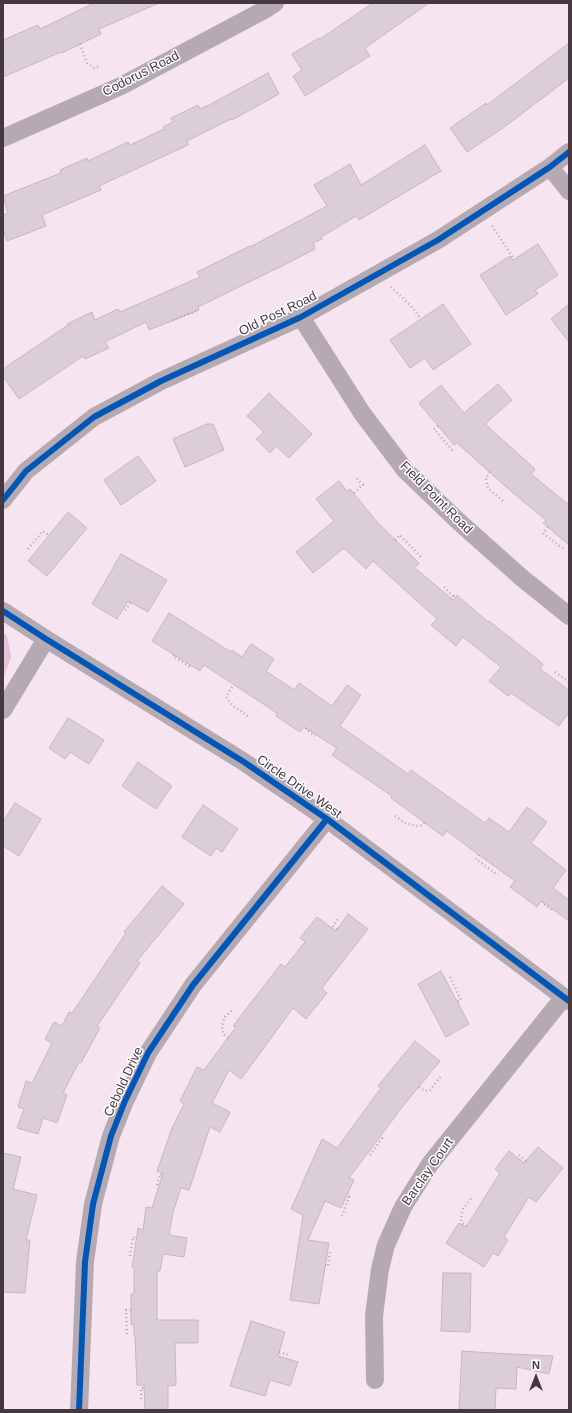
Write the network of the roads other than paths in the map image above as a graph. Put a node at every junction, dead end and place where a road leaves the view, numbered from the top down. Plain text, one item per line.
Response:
1 (275, 3) edge
2 (3, 138) edge
3 (569, 152) edge
4 (550, 167) junction
5 (569, 191) edge
6 (301, 317) junction
7 (3, 500) edge
8 (3, 611) edge
9 (569, 616) edge
10 (46, 639) junction
11 (3, 710) edge
12 (327, 818) junction
13 (567, 999) edge
14 (375, 1380) dead end
15 (79, 1410) edge

1 - 2 street, Codorus Road
3 - 4 street, Old Post Road
4 - 5 street
4 - 6 street, Old Post Road
6 - 7 street, Old Post Road
6 - 9 street, Field Point Road
8 - 10 street, Circle Drive West
10 - 11 street
10 - 12 street, Circle Drive West
12 - 13 street, Circle Drive West
12 - 15 street, Cebold Drive
13 - 14 street, Barclay Court

